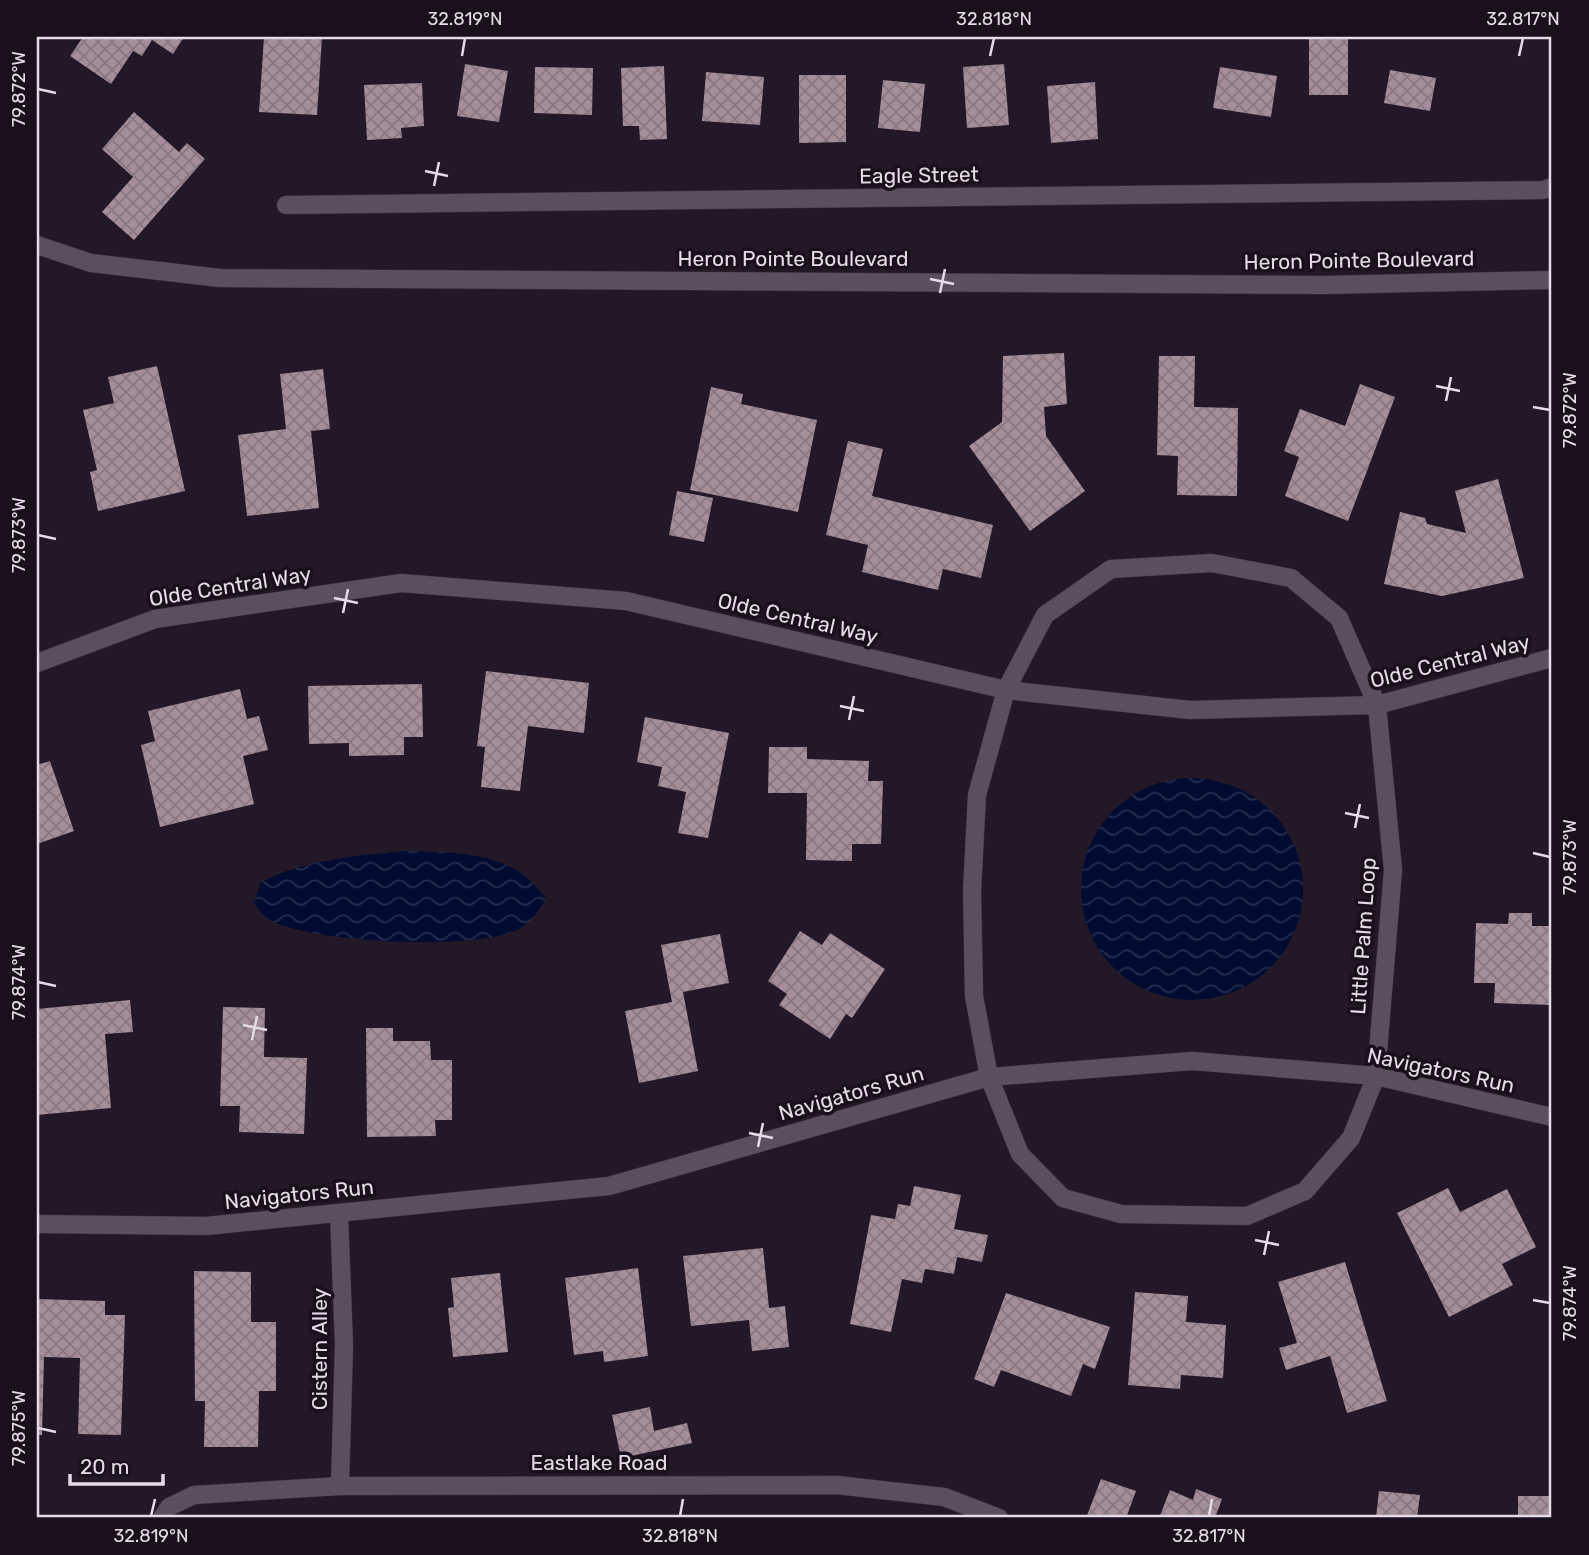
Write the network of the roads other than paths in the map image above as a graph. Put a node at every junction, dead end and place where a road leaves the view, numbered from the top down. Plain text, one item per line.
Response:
1 (1552, 187) edge
2 (286, 205) dead end
3 (37, 245) edge
4 (1552, 280) edge
5 (1552, 658) edge
6 (37, 663) edge
7 (1006, 690) junction
8 (1377, 705) junction
9 (1376, 1076) junction
10 (989, 1077) junction
11 (1552, 1117) edge
12 (339, 1213) junction
13 (37, 1224) edge
14 (340, 1486) junction
15 (162, 1518) edge
16 (999, 1518) edge

1 - 2 street, Eagle Street
3 - 4 street, Heron Pointe Boulevard
5 - 8 street, Olde Central Way
6 - 7 street, Olde Central Way
7 - 8 street, Olde Central Way
7 - 8 street, Little Palm Loop
7 - 10 street, Little Palm Loop
8 - 9 street, Little Palm Loop
9 - 10 street, Navigators Run
9 - 10 street, Little Palm Loop
9 - 11 street, Navigators Run
10 - 12 street, Navigators Run
12 - 13 street, Navigators Run
12 - 14 street, Cistern Alley
14 - 15 street, Eastlake Road
14 - 16 street, Eastlake Road

